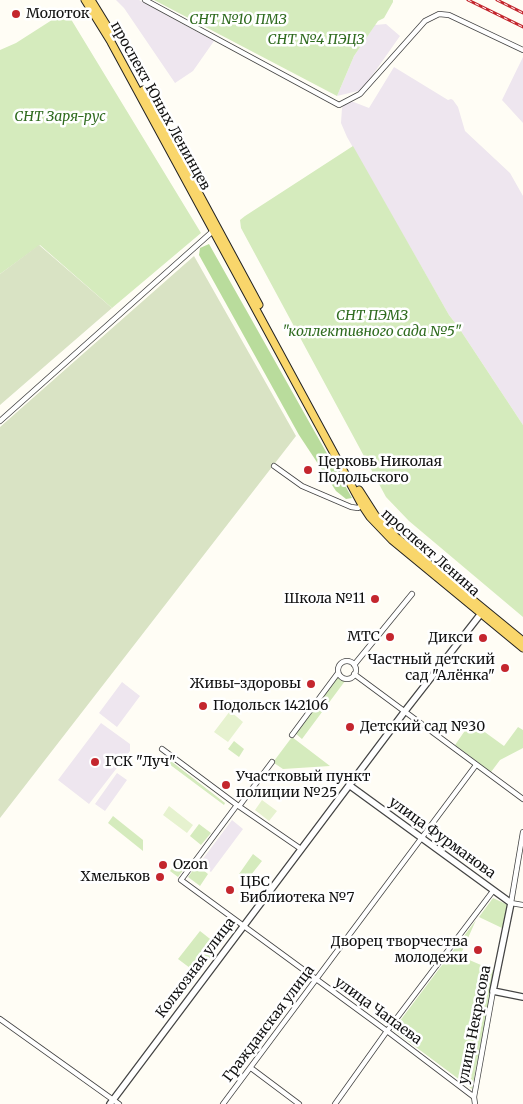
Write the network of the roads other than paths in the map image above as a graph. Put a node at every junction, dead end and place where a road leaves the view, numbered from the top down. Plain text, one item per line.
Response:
1 (85, 0) edge
2 (91, 0) edge
3 (145, 0) edge
4 (523, 50) edge
5 (213, 227) junction
6 (0, 421) edge
7 (274, 466) dead end
8 (362, 505) junction
9 (412, 594) dead end
10 (482, 612) junction
11 (523, 641) edge
12 (523, 648) edge
13 (354, 665) junction
14 (338, 672) junction
15 (354, 674) junction
16 (405, 711) junction
17 (292, 735) dead end
18 (162, 749) dead end
19 (272, 762) dead end
20 (476, 764) junction
21 (349, 785) junction
22 (523, 799) edge
23 (238, 805) junction
24 (523, 832) edge
25 (421, 839) junction
26 (301, 849) junction
27 (493, 891) junction
28 (511, 903) junction
29 (523, 905) edge
30 (244, 926) junction
31 (316, 979) junction
32 (493, 992) junction
33 (523, 997) edge
34 (0, 1019) edge
35 (387, 1031) junction
36 (250, 1068) junction
37 (474, 1097) junction
38 (112, 1102) edge
39 (119, 1104) edge
40 (223, 1104) edge
41 (299, 1104) edge
42 (335, 1104) edge
43 (475, 1104) edge

1 - 5 main road, проспект Юных Ленинцев
2 - 5 main road, проспект Юных Ленинцев
3 - 4 street
5 - 6 street
5 - 8 main road, проспект Ленина
5 - 10 main road, проспект Ленина
7 - 8 street
8 - 10 main road, проспект Ленина
9 - 13 street
10 - 11 main road, проспект Ленина
10 - 12 main road, проспект Ленина
10 - 16 street, Колхозная улица
13 - 14 street
13 - 15 street
14 - 15 street
14 - 17 street
15 - 16 street
16 - 20 street
16 - 21 street, Колхозная улица
18 - 23 street
19 - 23 street
20 - 22 street
20 - 25 street, Гражданская улица
21 - 25 street, улица Фурманова
21 - 26 street, Колхозная улица
23 - 26 street
23 - 30 street, улица Чапаева
24 - 28 street, улица Некрасова
25 - 27 street, улица Фурманова
25 - 31 street, Гражданская улица
26 - 30 street, Колхозная улица
27 - 28 street, улица Фурманова
27 - 35 street
28 - 29 street, улица Фурманова
28 - 32 street, улица Некрасова
30 - 31 street, улица Чапаева
30 - 38 street, Колхозная улица
31 - 35 street, улица Чапаева
31 - 36 street, Гражданская улица
32 - 33 street
32 - 37 street, улица Некрасова
34 - 38 street
35 - 37 street, улица Чапаева
35 - 42 street
36 - 40 street, Гражданская улица
36 - 41 street
37 - 43 street, улица Некрасова
38 - 39 street

